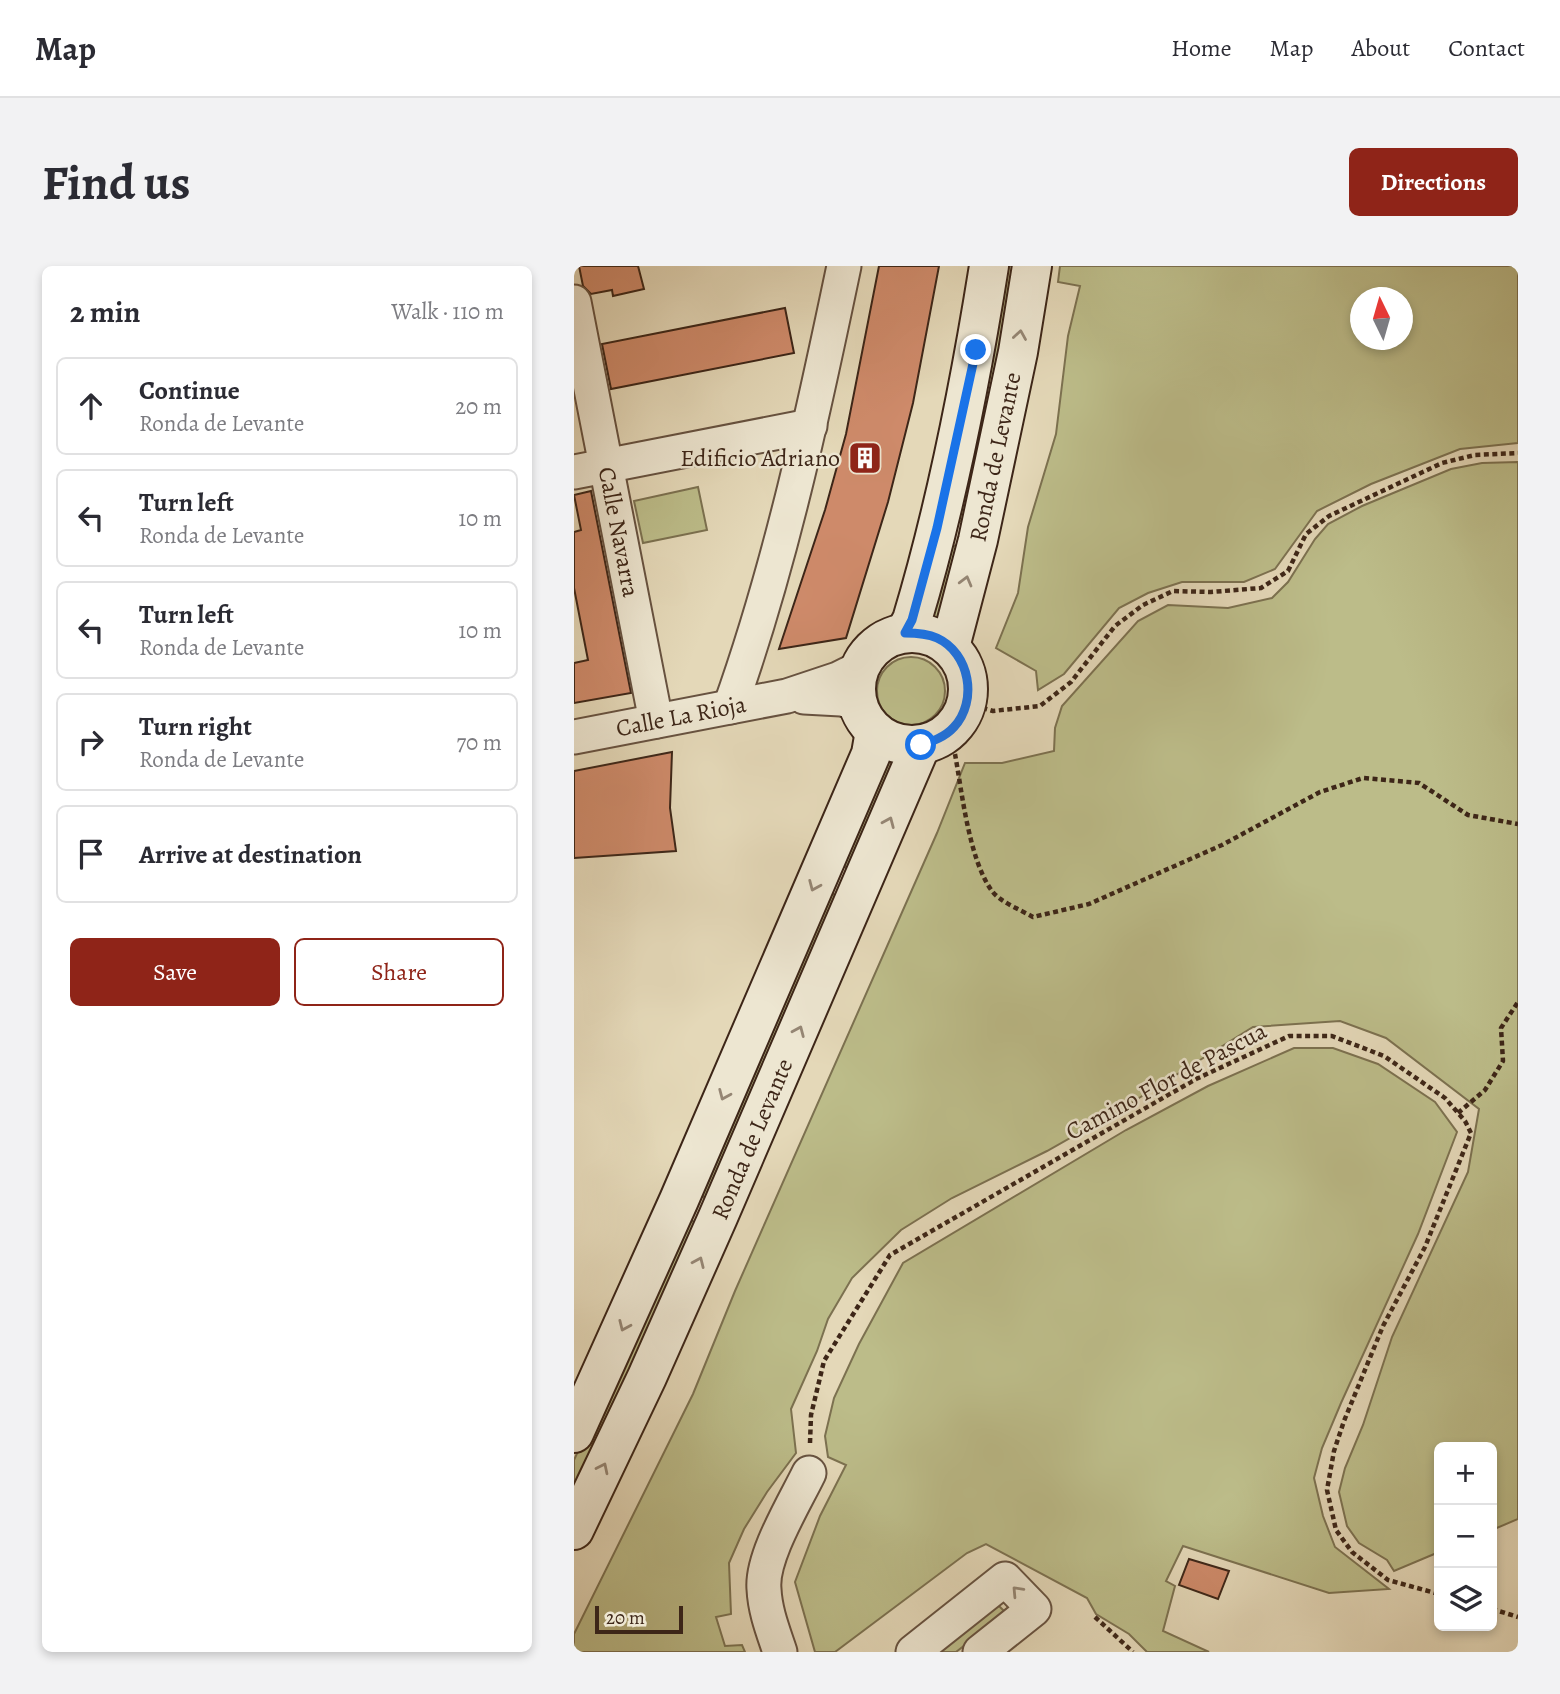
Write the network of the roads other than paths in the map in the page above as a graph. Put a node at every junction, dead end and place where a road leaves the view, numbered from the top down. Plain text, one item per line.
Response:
1 (844, 266) edge
2 (989, 266) edge
3 (1032, 266) edge
4 (574, 302) edge
5 (810, 426) junction
6 (606, 466) junction
7 (574, 472) edge
8 (905, 633) junction
9 (950, 647) junction
10 (864, 701) junction
11 (730, 707) junction
12 (656, 721) junction
13 (574, 737) edge
14 (938, 748) junction
15 (576, 1423) edge
16 (809, 1473) road end
17 (574, 1530) edge
18 (780, 1652) edge
19 (913, 1652) edge
20 (980, 1652) edge

1 - 5 street
2 - 8 main road, Ronda de Levante
9 -> 3 main road, Ronda de Levante
4 - 6 street, Calle Navarra
5 - 6 street
5 - 11 street
6 - 7 street
6 - 12 street, Calle Navarra
8 - 9 main road
8 - 10 main road, Ronda de Levante
9 - 14 main road
10 - 11 street, Calle La Rioja
10 - 14 main road
10 -> 15 main road, Ronda de Levante
11 - 12 street, Calle La Rioja
12 - 13 street, Calle La Rioja
17 -> 14 main road, Ronda de Levante
16 - 18 street
20 -> 19 street

